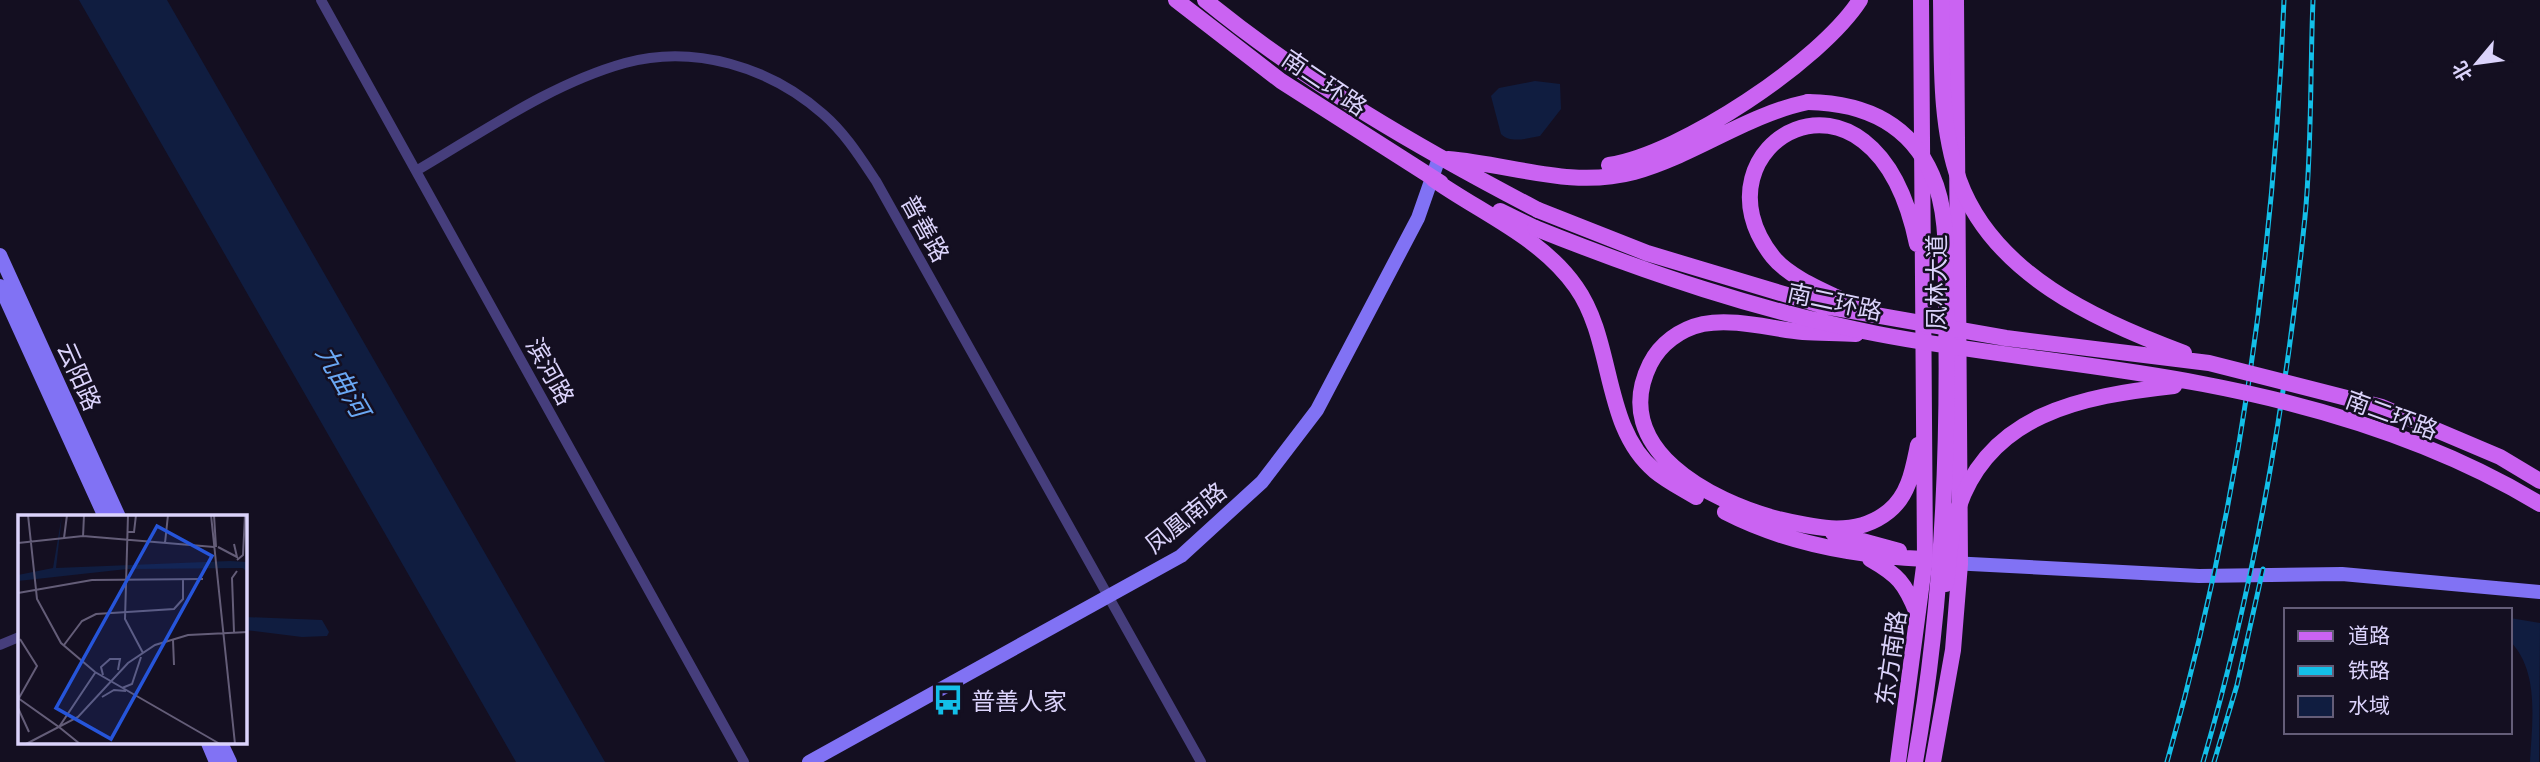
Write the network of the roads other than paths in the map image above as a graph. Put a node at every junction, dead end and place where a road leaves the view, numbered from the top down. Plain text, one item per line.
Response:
1 (321, 0) edge
2 (1176, 0) edge
3 (1205, 0) edge
4 (1860, 0) edge
5 (1921, 0) edge
6 (1941, 0) edge
7 (1956, 0) edge
8 (1684, 145) junction
9 (1439, 158) junction
10 (416, 171) junction
11 (1433, 178) junction
12 (0, 254) edge
13 (1925, 281) junction
14 (0, 286) edge
15 (1874, 316) junction
16 (1880, 335) junction
17 (2209, 363) junction
18 (2199, 383) junction
19 (1925, 415) junction
20 (2540, 481) edge
21 (2540, 504) edge
22 (104, 515) edge
23 (118, 515) edge
24 (1816, 528) junction
25 (1864, 556) junction
26 (1925, 559) junction
27 (1960, 564) junction
28 (2540, 592) edge
29 (1109, 597) junction
30 (1919, 617) junction
31 (18, 637) edge
32 (0, 645) edge
33 (1927, 696) junction
34 (208, 744) edge
35 (221, 744) edge
36 (216, 762) edge
37 (230, 762) edge
38 (744, 762) edge
39 (809, 762) edge
40 (1201, 762) edge
41 (1899, 762) edge
42 (1914, 762) edge
43 (1933, 762) edge

1 - 10 street, 滨河路
2 - 11 main road, 南二环路
3 - 9 main road, 南二环路
4 - 8 main road
5 - 13 main road, 凤林大道
6 - 17 main road, bridge
7 - 27 main road, 凤林大道
8 - 9 main road
8 - 33 main road, bridge
9 - 11 street, 凤凰南路
9 - 15 main road, 南二环路, bridge
10 - 29 street, 普善路
10 - 38 street, 滨河路
11 - 16 main road, 南二环路, bridge
11 - 25 main road
11 - 29 street, 凤凰南路
12 - 23 street, 云阳路
13 - 15 main road, bridge
13 - 19 main road, 凤林大道
14 - 22 street, 云阳路
15 - 17 main road, 南二环路, bridge
16 - 18 main road, 南二环路, bridge
16 - 24 main road, bridge
17 - 20 main road, 南二环路, bridge
18 - 21 main road, 南二环路, bridge
18 - 33 main road, bridge
19 - 24 main road
19 - 26 main road, 凤林大道
24 - 26 main road
25 - 26 main road
25 - 30 main road
26 - 27 street
26 - 30 main road, 东方南路
27 - 28 street
27 - 43 main road
29 - 39 street, 凤凰南路
29 - 40 street, 普善路
30 - 41 main road, 东方南路
31 - 32 street
33 - 42 main road, bridge
34 - 36 street
35 - 37 street

